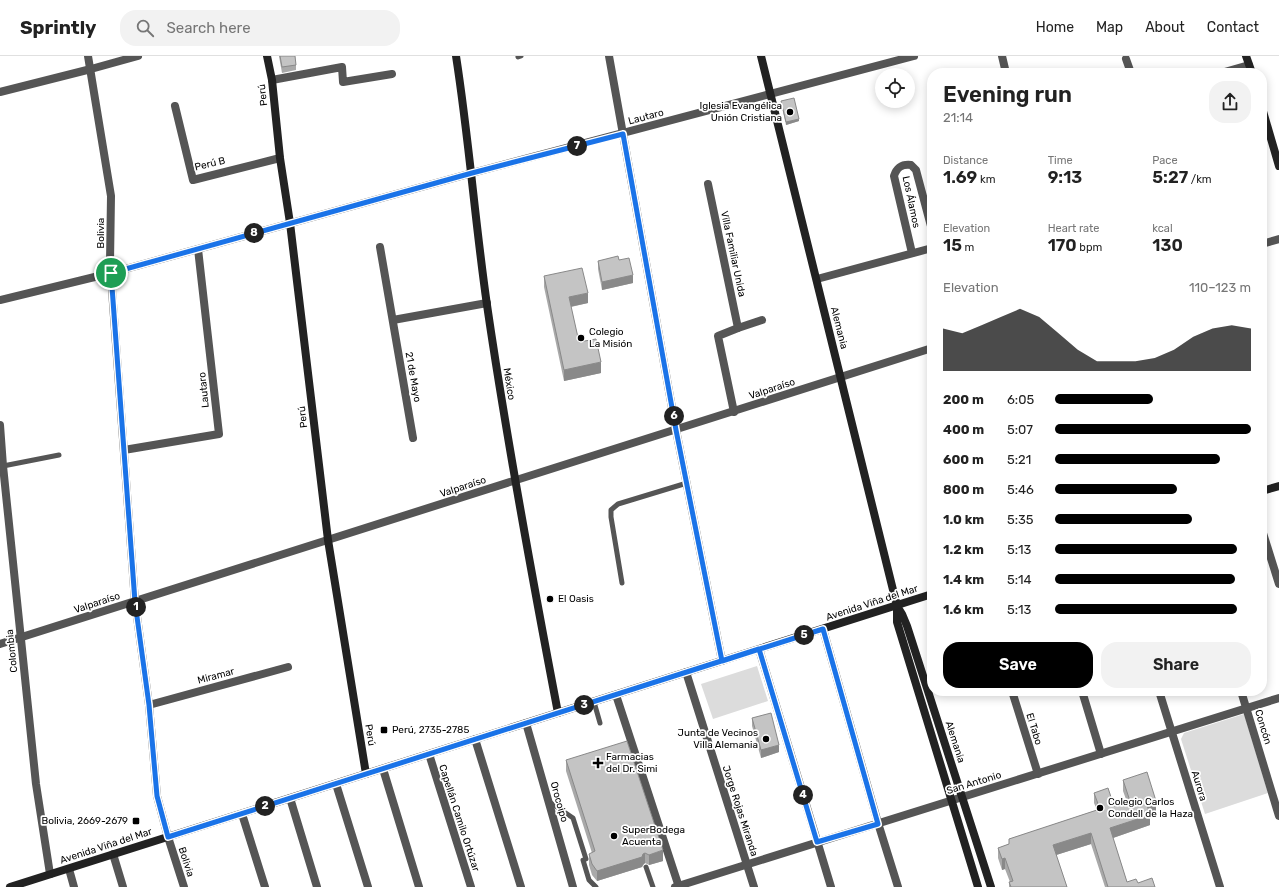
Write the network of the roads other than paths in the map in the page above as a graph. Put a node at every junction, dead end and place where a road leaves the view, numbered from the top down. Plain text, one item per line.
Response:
1 (88, 56) edge
2 (138, 56) edge
3 (267, 56) edge
4 (456, 56) edge
5 (609, 56) edge
6 (761, 56) edge
7 (914, 56) edge
8 (1002, 56) edge
9 (1246, 56) edge
10 (1126, 60) dead end
11 (1005, 68) edge
12 (1129, 68) edge
13 (1250, 68) edge
14 (91, 69) junction
15 (392, 74) dead end
16 (272, 80) junction
17 (0, 92) edge
18 (770, 94) junction
19 (175, 106) dead end
20 (1267, 125) edge
21 (623, 134) junction
22 (280, 158) junction
23 (1279, 166) edge
24 (472, 173) junction
25 (708, 184) dead end
26 (927, 211) edge
27 (290, 223) junction
28 (1279, 239) edge
29 (1267, 243) edge
30 (380, 247) dead end
31 (198, 249) junction
32 (927, 249) edge
33 (912, 253) junction
34 (111, 273) junction
35 (817, 279) junction
36 (0, 300) edge
37 (487, 304) junction
38 (393, 320) junction
39 (762, 320) dead end
40 (738, 328) junction
41 (927, 350) edge
42 (841, 378) junction
43 (734, 412) junction
44 (0, 425) edge
45 (676, 430) junction
46 (413, 438) dead end
47 (124, 450) junction
48 (59, 455) dead end
49 (3, 466) junction
50 (514, 481) junction
51 (687, 482) junction
52 (1279, 486) edge
53 (1267, 490) edge
54 (328, 540) junction
55 (1267, 546) edge
56 (622, 583) dead end
57 (1279, 584) edge
58 (927, 596) edge
59 (135, 602) junction
60 (896, 606) junction
61 (823, 629) junction
62 (21, 638) junction
63 (0, 644) edge
64 (759, 649) junction
65 (722, 661) junction
66 (288, 667) dead end
67 (686, 672) junction
68 (927, 688) edge
69 (616, 695) junction
70 (930, 696) edge
71 (1014, 696) edge
72 (1083, 696) edge
73 (1161, 696) edge
74 (1243, 696) edge
75 (1279, 698) edge
76 (594, 702) junction
77 (149, 705) junction
78 (1247, 708) junction
79 (558, 713) junction
80 (526, 723) junction
81 (600, 723) dead end
82 (1172, 732) junction
83 (475, 739) junction
84 (428, 754) junction
85 (1100, 754) junction
86 (383, 769) junction
87 (366, 774) junction
88 (1038, 774) junction
89 (336, 784) junction
90 (962, 797) junction
91 (290, 798) junction
92 (548, 800) junction
93 (951, 801) junction
94 (242, 814) junction
95 (1279, 816) edge
96 (878, 824) junction
97 (168, 837) junction
98 (817, 842) junction
99 (113, 854) junction
100 (747, 864) junction
101 (646, 867) dead end
102 (69, 869) junction
103 (50, 874) junction
104 (15, 886) edge
105 (74, 887) edge
106 (123, 887) edge
107 (184, 887) edge
108 (265, 887) edge
109 (317, 887) edge
110 (368, 887) edge
111 (419, 887) edge
112 (471, 887) edge
113 (521, 887) edge
114 (573, 887) edge
115 (596, 887) edge
116 (653, 887) edge
117 (677, 887) edge
118 (754, 887) edge
119 (831, 887) edge
120 (898, 887) edge
121 (978, 887) edge
122 (991, 887) edge
123 (1220, 887) edge

1 - 14 street, Bolivia
2 - 14 street
3 - 16 main road, Perú
4 - 24 main road, México
5 - 21 street
6 - 18 main road, Alemania
7 - 18 street, Lautaro
8 - 11 street
9 - 13 main road
10 - 12 street
14 - 17 street
14 - 34 street, Bolivia
15 - 16 street
16 - 22 main road, Perú
18 - 21 street, Lautaro
18 - 35 main road, Alemania
19 - 22 street, Perú B
20 - 23 main road
21 - 24 street, Lautaro
21 - 45 street
22 - 27 main road, Perú
24 - 27 street, Lautaro
24 - 37 main road, México
25 - 40 street, Villa Familiar Unida
26 - 33 street, Los Álamos
27 - 31 street, Lautaro
27 - 54 main road, Perú
28 - 29 street
30 - 38 street, 21 de Mayo
31 - 34 street, Lautaro
31 - 47 street, Lautaro
32 - 33 street
33 - 35 street
34 - 36 street, Lautaro
34 - 47 street, Bolivia
35 - 42 main road, Alemania
37 - 38 street
37 - 50 main road, México
38 - 46 street, 21 de Mayo
39 - 40 street
40 - 43 street
41 - 42 street, Valparaíso
42 - 43 street, Valparaíso
42 - 60 main road, Alemania
43 - 45 street, Valparaíso
44 - 49 street, Colombia
45 - 50 street, Valparaíso
45 - 51 street
47 - 59 street, Bolivia
48 - 49 lane
49 - 62 street, Colombia
50 - 54 street, Valparaíso
50 - 79 main road, México
51 - 56 lane
51 - 65 street
52 - 53 main road
54 - 59 street, Valparaíso
54 - 87 main road, Perú
55 - 57 street
58 - 60 main road, Avenida Viña del Mar
59 - 62 street, Valparaíso
59 - 77 street, Bolivia
60 - 61 main road, Avenida Viña del Mar
60 - 68 main road, Alemania
60 - 93 main road, Alemania
61 - 64 main road, Avenida Viña del Mar
61 - 96 street
62 - 63 street, Valparaíso
62 - 103 street, Colombia
64 - 65 main road, Avenida Viña del Mar
64 - 98 street
65 - 67 main road, Avenida Viña del Mar
66 - 77 street, Miramar
67 - 69 main road, Avenida Viña del Mar
67 - 100 street, Jorge Rojas Miranda
69 - 76 main road, Avenida Viña del Mar
69 - 117 street
70 - 90 main road, Alemania
71 - 88 street, El Tabo
72 - 85 street
73 - 82 street, Aurora
74 - 78 street, Concón
75 - 78 street, San Antonio
76 - 79 main road, Avenida Viña del Mar
76 - 81 lane
77 - 97 street, Bolivia
78 - 82 street, San Antonio
78 - 95 street, Concón
79 - 80 main road, Avenida Viña del Mar
80 - 83 main road, Avenida Viña del Mar
80 - 92 street, Orocoipo
82 - 85 street, San Antonio
82 - 123 street, Aurora
83 - 84 main road, Avenida Viña del Mar
83 - 113 street
84 - 86 main road, Avenida Viña del Mar
84 - 112 street, Capellán Camilo Ortúzar
85 - 88 street, San Antonio
86 - 87 main road, Avenida Viña del Mar
86 - 111 street
87 - 89 main road, Avenida Viña del Mar
88 - 90 street, San Antonio
89 - 91 main road, Avenida Viña del Mar
89 - 110 street
90 - 93 street, San Antonio
90 - 122 main road, Alemania
91 - 94 main road, Avenida Viña del Mar
91 - 109 street
92 - 114 street, Orocoipo
92 - 115 lane
93 - 96 street, San Antonio
93 - 121 main road, Alemania
94 - 97 main road, Avenida Viña del Mar
94 - 108 street
96 - 98 street, San Antonio
96 - 120 street
97 - 99 main road, Avenida Viña del Mar
97 - 107 street, Bolivia
98 - 100 street, San Antonio
98 - 119 street
99 - 102 main road, Avenida Viña del Mar
99 - 106 street
100 - 117 street, San Antonio
100 - 118 street, Jorge Rojas Miranda
101 - 116 lane
102 - 103 main road, Avenida Viña del Mar
102 - 105 street
103 - 104 main road, Avenida Viña del Mar

